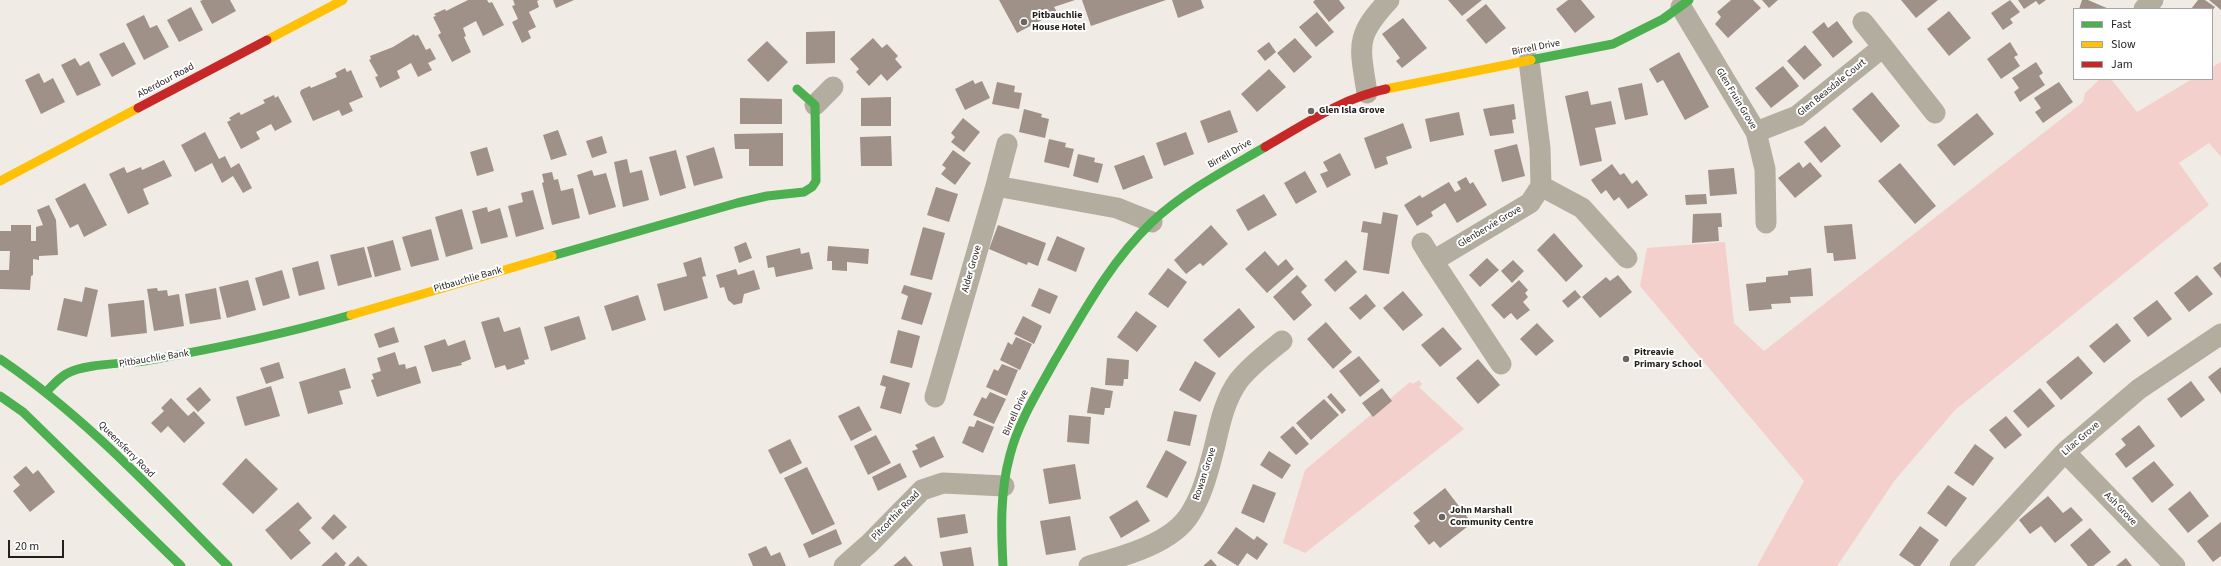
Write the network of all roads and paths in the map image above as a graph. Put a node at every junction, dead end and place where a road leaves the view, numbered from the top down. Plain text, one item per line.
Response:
1 (343, 0) edge
2 (1389, 0) edge
3 (2152, 0) edge
4 (1685, 3) edge
5 (2145, 8) edge
6 (1863, 22) dead end
7 (1883, 47) junction
8 (1529, 61) junction
9 (833, 88) dead end
10 (797, 89) dead end
11 (1367, 93) junction
12 (815, 105) junction
13 (1936, 113) dead end
14 (1756, 132) junction
15 (1007, 144) dead end
16 (0, 181) edge
17 (996, 186) junction
18 (1541, 186) junction
19 (1152, 222) junction
20 (1766, 223) dead end
21 (1422, 243) dead end
22 (1627, 258) dead end
23 (1433, 261) junction
24 (2221, 334) edge
25 (1282, 341) dead end
26 (0, 359) edge
27 (1501, 364) dead end
28 (46, 392) junction
29 (0, 396) edge
30 (935, 397) dead end
31 (2065, 452) junction
32 (1004, 486) junction
33 (180, 566) edge
34 (228, 566) edge
35 (844, 566) edge
36 (1003, 566) edge
37 (1089, 566) edge
38 (1960, 566) edge
39 (2176, 566) edge

1 - 16 street, Aberdour Road
2 - 11 street
3 - 5 street
4 - 8 street, Birrell Drive
4 - 14 street, Glen Fruin Grove
6 - 7 street
7 - 13 street
7 - 14 street, Glen Beasdale Court
8 - 11 street, Birrell Drive
8 - 18 street
9 - 12 street
10 - 12 street
11 - 19 street, Birrell Drive
12 - 28 street, Pitbauchlie Bank
14 - 20 street, Glen Fruin Grove
15 - 17 street, Alder Grove
17 - 19 street
17 - 30 street, Alder Grove
18 - 22 street
18 - 23 street, Glenbervie Grove
19 - 32 street, Birrell Drive
21 - 23 street
23 - 27 street
24 - 31 street, Lilac Grove
25 - 37 street, Rowan Grove
26 - 28 street, Queensferry Road
28 - 34 street, Queensferry Road
29 - 33 street
31 - 38 street, Lilac Grove
31 - 39 street, Ash Grove
32 - 35 street, Pitcorthie Road
32 - 36 street, Birrell Drive

